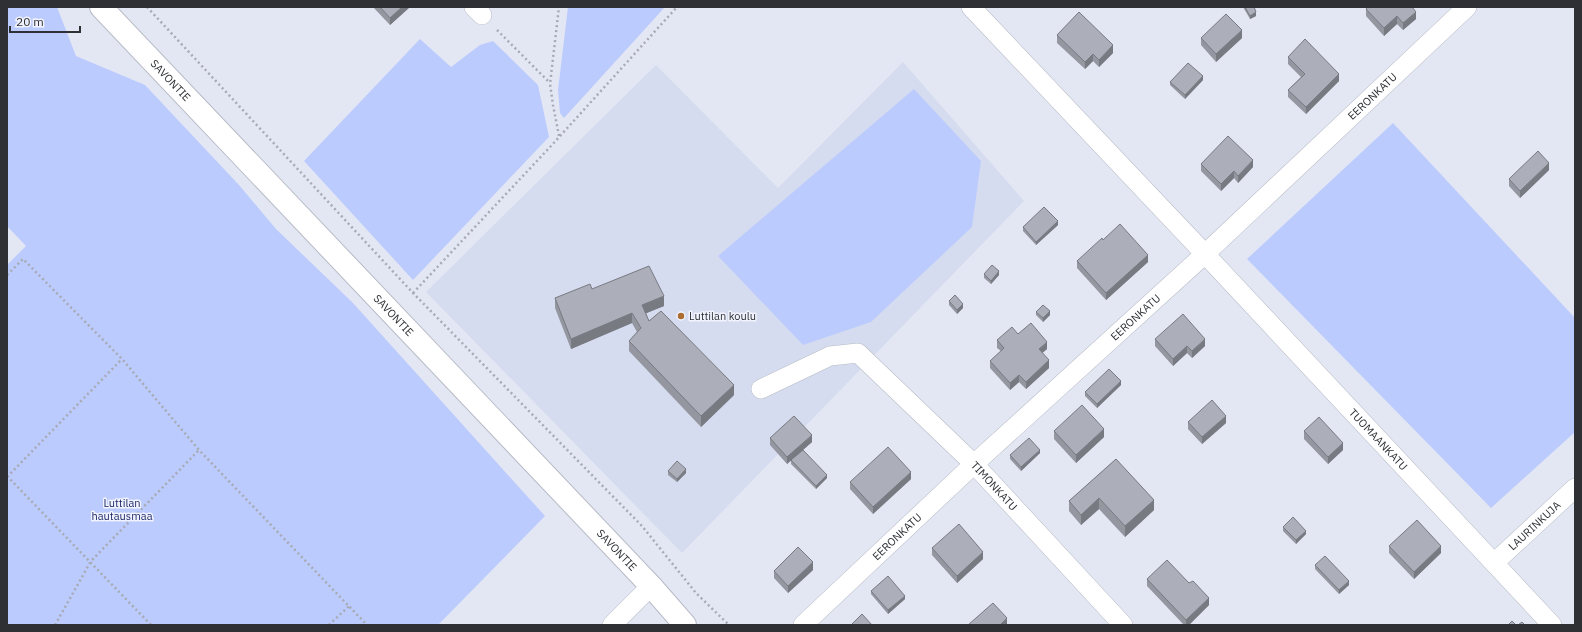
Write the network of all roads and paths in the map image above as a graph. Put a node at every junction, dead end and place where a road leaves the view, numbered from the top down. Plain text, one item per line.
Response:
1 (101, 7) edge
2 (148, 7) edge
3 (559, 7) edge
4 (677, 7) edge
5 (971, 7) edge
6 (1466, 7) edge
7 (478, 11) edge
8 (550, 84) junction
9 (559, 136) junction
10 (1205, 254) junction
11 (7, 275) edge
12 (413, 293) junction
13 (122, 359) junction
14 (761, 389) dead end
15 (199, 450) junction
16 (974, 464) junction
17 (7, 477) edge
18 (1575, 488) edge
19 (91, 561) junction
20 (1494, 563) junction
21 (650, 586) junction
22 (349, 606) junction
23 (55, 625) edge
24 (151, 625) edge
25 (329, 625) edge
26 (367, 625) edge
27 (612, 625) edge
28 (685, 625) edge
29 (729, 625) edge
30 (803, 625) edge
31 (1124, 625) edge
32 (1552, 625) edge

1 - 21 street, SAVONTIE
2 - 12 path
3 - 8 path
4 - 9 path
5 - 10 street, TUOMAANKATU
6 - 10 street, EERONKATU
7 - 8 path
8 - 9 path
9 - 12 path
10 - 16 street, EERONKATU
10 - 20 street, TUOMAANKATU
11 - 13 path
12 - 29 path
13 - 15 path
13 - 17 path
14 - 16 street, TIMONKATU
15 - 19 path
15 - 22 path
16 - 30 street, EERONKATU
16 - 31 street, TIMONKATU
17 - 19 path
18 - 20 street, LAURINKUJA
19 - 23 path
19 - 24 path
20 - 32 street, TUOMAANKATU
21 - 27 street
21 - 28 street, SAVONTIE
22 - 25 path
22 - 26 path

